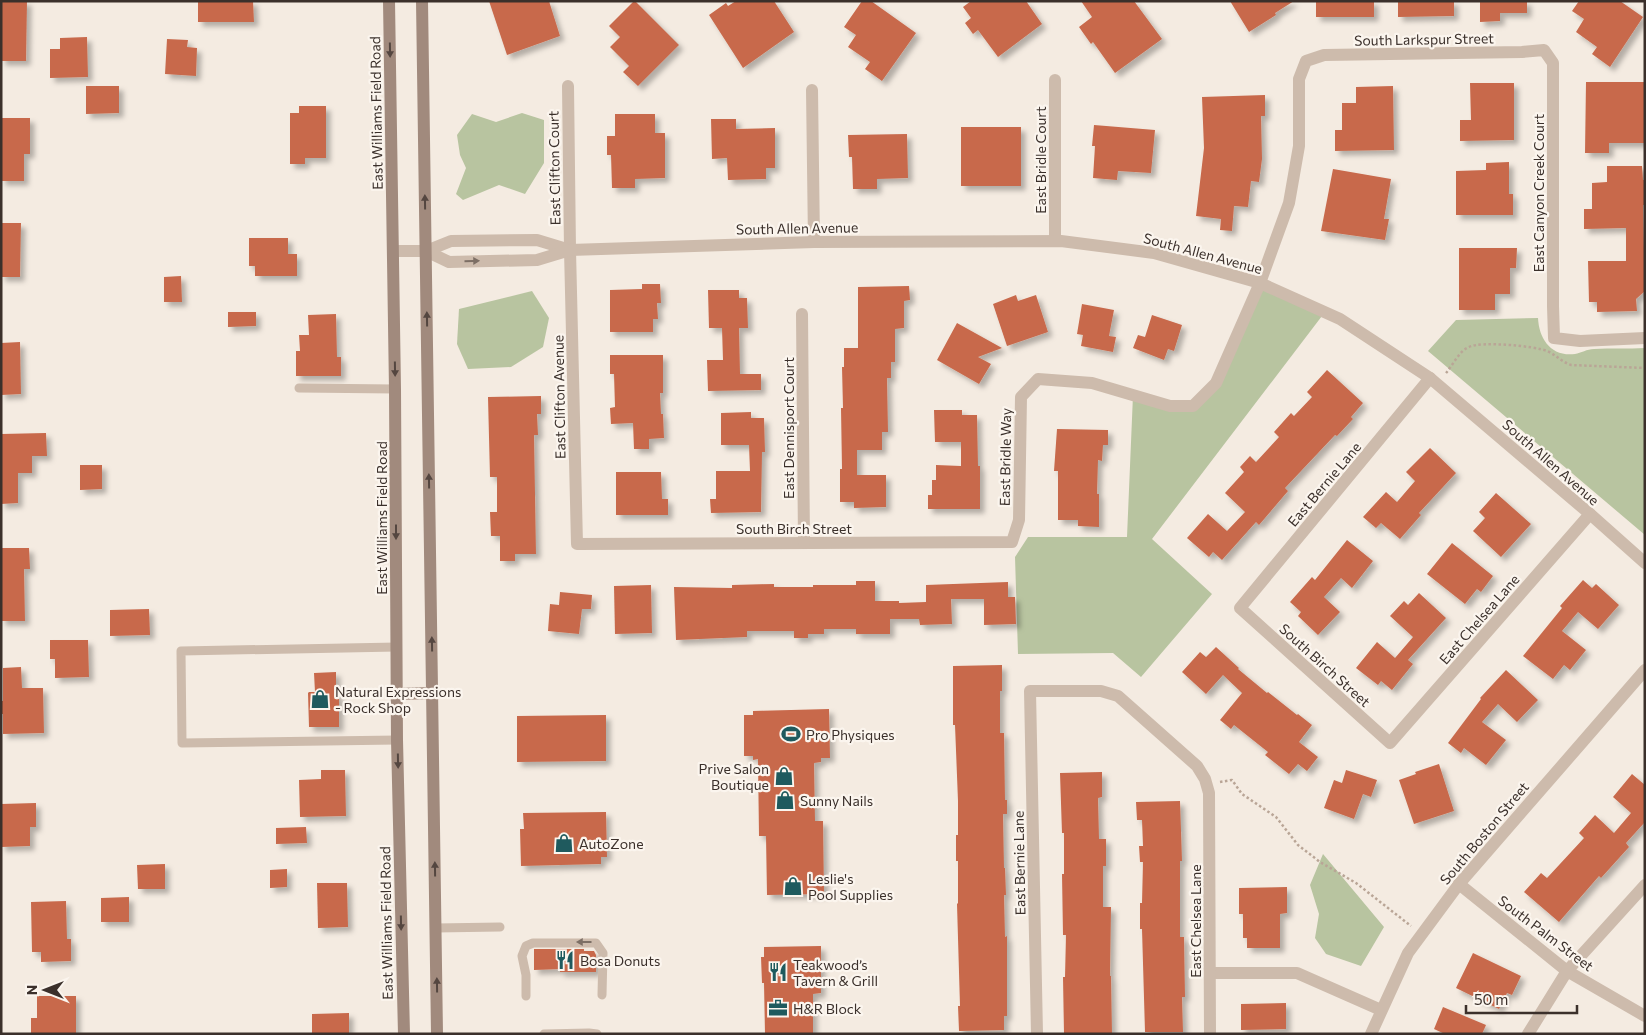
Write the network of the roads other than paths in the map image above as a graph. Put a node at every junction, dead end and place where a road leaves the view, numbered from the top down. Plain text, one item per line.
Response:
1 (389, 1) edge
2 (422, 1) edge
3 (1544, 50) joint
4 (1055, 80) dead end
5 (568, 86) dead end
6 (812, 90) dead end
7 (1055, 241) junction
8 (814, 242) junction
9 (570, 250) junction
10 (393, 251) junction
11 (426, 251) junction
12 (1260, 283) junction
13 (802, 314) dead end
14 (1645, 338) edge
15 (1434, 381) junction
16 (299, 388) dead end
17 (395, 389) junction
18 (1590, 514) junction
19 (1012, 542) joint
20 (804, 543) junction
21 (577, 544) joint
22 (1645, 563) edge
23 (1240, 608) joint
24 (397, 647) junction
25 (1645, 670) edge
26 (1030, 691) joint
27 (433, 693) junction
28 (397, 694) junction
29 (397, 740) junction
30 (1390, 743) joint
31 (1459, 884) junction
32 (1645, 885) edge
33 (500, 926) dead end
34 (436, 928) junction
35 (1567, 971) junction
36 (1210, 973) junction
37 (602, 995) dead end
38 (526, 996) dead end
39 (1381, 1010) junction
40 (1645, 1016) edge
41 (404, 1034) edge
42 (438, 1034) edge
43 (544, 1034) edge
44 (597, 1034) edge
45 (1037, 1034) edge
46 (1210, 1034) edge
47 (1371, 1034) edge
48 (1528, 1034) edge

1 -> 10 main road, East Williams Field Road
11 -> 2 main road
3 - 12 street, South Larkspur Street
3 - 14 street, East Canyon Creek Court
4 - 7 street, East Bridle Court
5 - 9 street, East Clifton Court
6 - 8 street
7 - 8 street, South Allen Avenue
7 - 12 street, South Allen Avenue
8 - 9 street, South Allen Avenue
9 - 11 street, South Allen Avenue
11 -> 9 street, South Allen Avenue
9 - 21 street, East Clifton Avenue
10 - 11 street, South Allen Avenue
10 -> 17 main road, East Williams Field Road
27 -> 11 main road
12 - 15 street, South Allen Avenue
12 - 19 street, East Bridle Way
13 - 20 street, East Dennisport Court
15 - 18 street, South Allen Avenue
15 - 23 street, East Bernie Lane
16 - 17 lane
17 -> 24 main road, East Williams Field Road
18 - 22 street, South Allen Avenue
18 - 30 street, East Chelsea Lane
19 - 20 street, South Birch Street
20 - 21 street, South Birch Street
23 - 30 street, South Birch Street
24 - 28 main road, East Williams Field Road
24 - 29 lane
25 - 31 street, South Boston Street
26 - 36 street, East Chelsea Lane
26 - 45 street, East Bernie Lane
27 - 28 main road
34 -> 27 main road
28 - 29 main road, East Williams Field Road
29 -> 41 main road, East Williams Field Road
31 - 35 street, South Palm Street
31 - 39 street, South Boston Street
32 - 35 street
33 - 34 lane
42 -> 34 main road
35 - 40 street, South Palm Street
35 - 48 street
36 - 39 street
36 - 46 street, East Chelsea Lane
37 -> 38 lane
39 - 47 street, South Boston Street
43 - 44 lane

